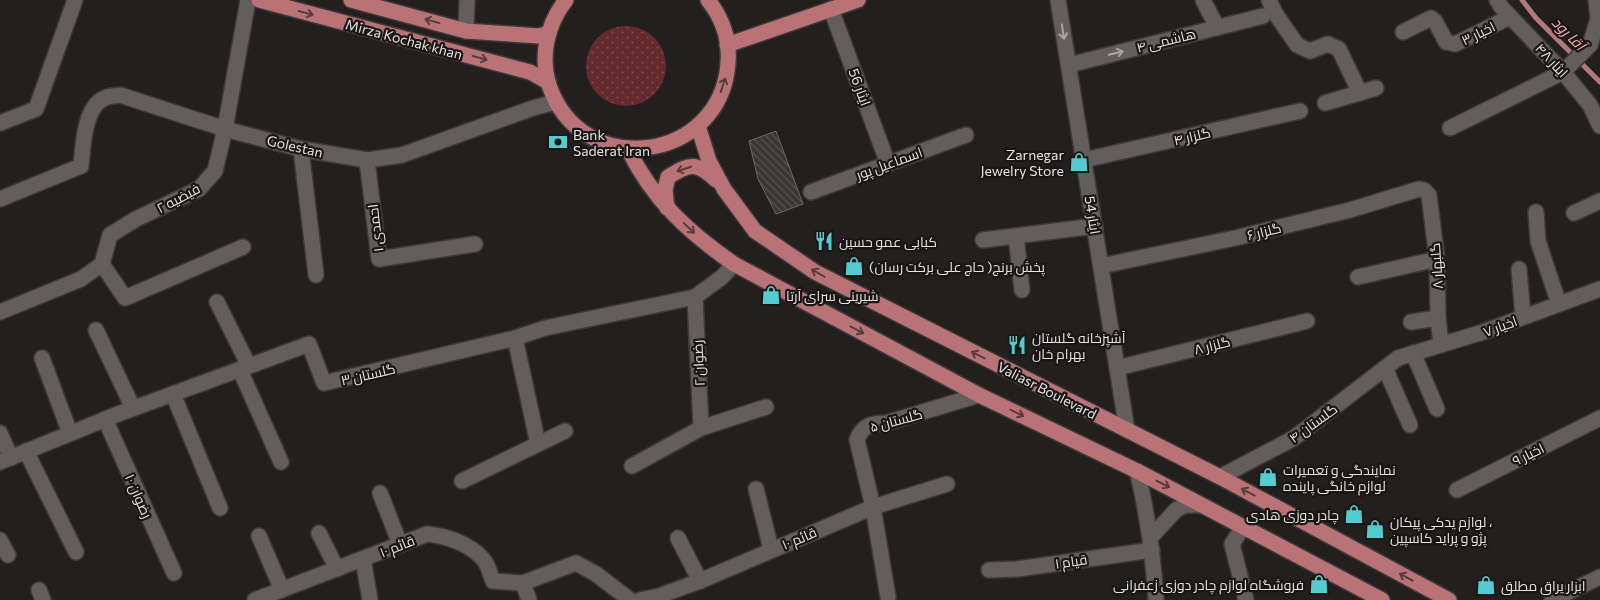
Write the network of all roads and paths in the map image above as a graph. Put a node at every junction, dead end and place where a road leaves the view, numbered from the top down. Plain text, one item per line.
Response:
1 (76, 0) edge
2 (248, 0) edge
3 (259, 0) edge
4 (351, 0) edge
5 (467, 0) edge
6 (566, 0) edge
7 (708, 0) edge
8 (1058, 0) edge
9 (1203, 0) edge
10 (1270, 0) edge
11 (1497, 0) edge
12 (1596, 0) edge
13 (855, 1) edge
14 (831, 9) junction
15 (1263, 16) dead end
16 (1510, 17) junction
17 (1217, 27) junction
18 (466, 31) junction
19 (1403, 32) dead end
20 (549, 33) junction
21 (727, 45) junction
22 (1591, 51) edge
23 (1069, 65) junction
24 (1566, 69) junction
25 (548, 82) junction
26 (1376, 88) dead end
27 (1360, 93) junction
28 (556, 102) junction
29 (1325, 103) dead end
30 (1300, 111) dead end
31 (0, 123) edge
32 (698, 126) junction
33 (1600, 126) edge
34 (1450, 128) dead end
35 (225, 129) junction
36 (966, 135) dead end
37 (301, 149) junction
38 (628, 149) junction
39 (367, 160) junction
40 (1084, 160) junction
41 (888, 164) junction
42 (724, 188) junction
43 (1424, 190) joint
44 (811, 192) dead end
45 (0, 199) edge
46 (1600, 201) edge
47 (668, 209) junction
48 (1536, 212) dead end
49 (1574, 212) dead end
50 (1095, 226) junction
51 (1016, 236) junction
52 (983, 240) dead end
53 (475, 244) dead end
54 (243, 247) dead end
55 (1437, 259) junction
56 (102, 264) junction
57 (734, 264) junction
58 (1101, 266) junction
59 (1519, 269) dead end
60 (316, 275) dead end
61 (1358, 277) dead end
62 (1600, 289) edge
63 (1022, 290) dead end
64 (695, 297) junction
65 (217, 302) dead end
66 (1559, 304) junction
67 (0, 312) edge
68 (1523, 317) junction
69 (1438, 318) junction
70 (1308, 321) dead end
71 (1410, 322) dead end
72 (96, 330) dead end
73 (515, 338) junction
74 (1441, 345) junction
75 (1413, 353) junction
76 (42, 358) dead end
77 (1398, 358) joint
78 (245, 368) junction
79 (1117, 368) junction
80 (1385, 368) junction
81 (173, 394) junction
82 (979, 395) junction
83 (766, 407) dead end
84 (133, 408) junction
85 (1437, 409) dead end
86 (1600, 418) edge
87 (105, 419) junction
88 (1410, 425) dead end
89 (702, 428) junction
90 (1127, 430) junction
91 (565, 431) dead end
92 (70, 433) junction
93 (0, 434) edge
94 (538, 444) junction
95 (26, 451) junction
96 (6, 460) edge
97 (281, 462) dead end
98 (632, 466) dead end
99 (1137, 471) junction
100 (1220, 477) junction
101 (462, 481) dead end
102 (947, 484) dead end
103 (756, 489) dead end
104 (1457, 490) dead end
105 (380, 493) dead end
106 (1201, 505) junction
107 (873, 506) junction
108 (220, 508) dead end
109 (1244, 527) junction
110 (320, 533) dead end
111 (259, 536) dead end
112 (678, 538) dead end
113 (0, 540) edge
114 (400, 544) junction
115 (1152, 544) junction
116 (771, 549) junction
117 (76, 552) dead end
118 (8, 555) dead end
119 (363, 559) junction
120 (337, 569) junction
121 (989, 570) dead end
122 (174, 573) dead end
123 (1600, 577) edge
124 (700, 581) junction
125 (523, 583) junction
126 (282, 590) junction
127 (888, 598) dead end
128 (255, 600) edge
129 (370, 600) edge
130 (529, 600) edge
131 (630, 600) edge
132 (640, 600) edge
133 (1156, 600) edge
134 (1246, 600) edge
135 (1382, 600) edge
136 (1449, 600) edge
137 (1552, 600) edge

1 - 31 street
2 - 35 street, فیضیه ۲
3 -> 25 main road, Mirza Kochak khan
18 -> 4 main road, Mirza Kochak khan
5 - 18 street
6 - 20 main road
7 - 21 main road
8 -> 23 street, ایثار 54
9 - 17 street
10 - 27 street
11 - 16 street, ایثار ۴۸
12 - 22 street
13 - 14 main road
14 - 21 main road
14 - 41 street, ایثار 56
15 - 17 street, هاشمی ۴
16 - 19 street, اخیار ۳
16 - 24 street, ایثار ۴۸
23 -> 17 street, هاشمی ۴
18 - 20 main road, Mirza Kochak khan
20 - 25 main road
32 -> 21 main road
22 - 24 street
23 - 40 street, ایثار 54
24 - 33 street, ایثار ۴۸
24 - 34 street
25 - 28 main road
26 - 27 street
27 - 29 street
28 - 38 main road
28 - 39 street, Golestan
30 - 40 street, گلزار ۴
32 - 38 main road
32 - 42 main road, Valiasr Boulevard
35 - 37 street, Golestan
35 - 45 street, Golestan
35 - 56 street, فیضیه ۲
36 - 41 street, اسماعیل پور
37 - 39 street, Golestan
37 - 60 street
38 - 47 main road
39 - 53 street, احمدی ۱
40 - 50 street, ایثار 54
41 - 44 street, اسماعیل پور
42 -> 47 main road
90 -> 42 main road, Valiasr Boulevard
43 - 55 street, گلبهار ۸
43 - 58 street, گلزار ۶
46 - 49 street
47 -> 57 main road
48 - 66 street
50 - 51 street
50 - 58 street, ایثار 54
51 - 52 street
51 - 63 street
54 - 56 street
55 - 61 street
55 - 69 street, گلبهار ۸
56 - 67 street
57 - 64 street, گلستان ۳
57 -> 82 main road
58 - 79 street, ایثار 54
59 - 68 street
62 - 66 street, اخیار ۷
64 - 73 street, گلستان ۳
64 - 89 street, رضوان ۲
65 - 78 street
66 - 68 street, اخیار ۷
68 - 74 street, اخیار ۷
69 - 71 street
69 - 74 street, گلبهار ۸
70 - 79 street, گلزار ۸
72 - 84 street
73 - 78 street, گلستان ۳
73 - 94 street
74 - 75 street, اخیار ۷
75 - 77 street, اخیار ۷
75 - 85 street
76 - 92 street
77 - 80 street, گلستان ۴
78 - 81 street, گلستان ۳
78 - 97 street
79 - 90 street, ایثار 54
80 - 88 street
80 - 100 street, گلستان ۴
81 - 84 street, گلستان ۳
81 - 108 street
82 -> 99 main road
82 - 107 street, گلستان ۵
83 - 89 street
84 - 87 street, گلستان ۳
86 - 104 street, اخیار ۹
87 - 92 street, گلستان ۳
87 - 122 street, رضوان ۱۰
89 - 98 street
90 - 100 main road, Valiasr Boulevard
91 - 94 street
92 - 95 street, گلستان ۳
93 - 96 street
94 - 101 street
95 - 96 street, گلستان ۳
95 - 117 street
99 -> 106 main road
99 - 115 street
136 -> 100 main road, Valiasr Boulevard
102 - 107 street, قائم ۱۰
103 - 116 street
105 - 114 street
106 - 109 main road
106 - 115 street
107 - 116 street, قائم ۱۰
107 - 127 street
109 - 134 street
109 - 135 main road
110 - 120 street
111 - 126 street
112 - 124 street
113 - 118 street
114 - 119 street, قائم ۱۰
114 - 125 street, قائم ۱۰
115 - 121 street, قیام ۱
115 - 133 street
116 - 124 street, قائم ۱۰
119 - 120 street, قائم ۱۰
119 - 129 street
120 - 126 street, قائم ۱۰
123 - 137 street
124 - 132 street, قائم ۱۰
125 - 130 street
125 - 131 street, قائم ۱۰
126 - 128 street, قائم ۱۰

